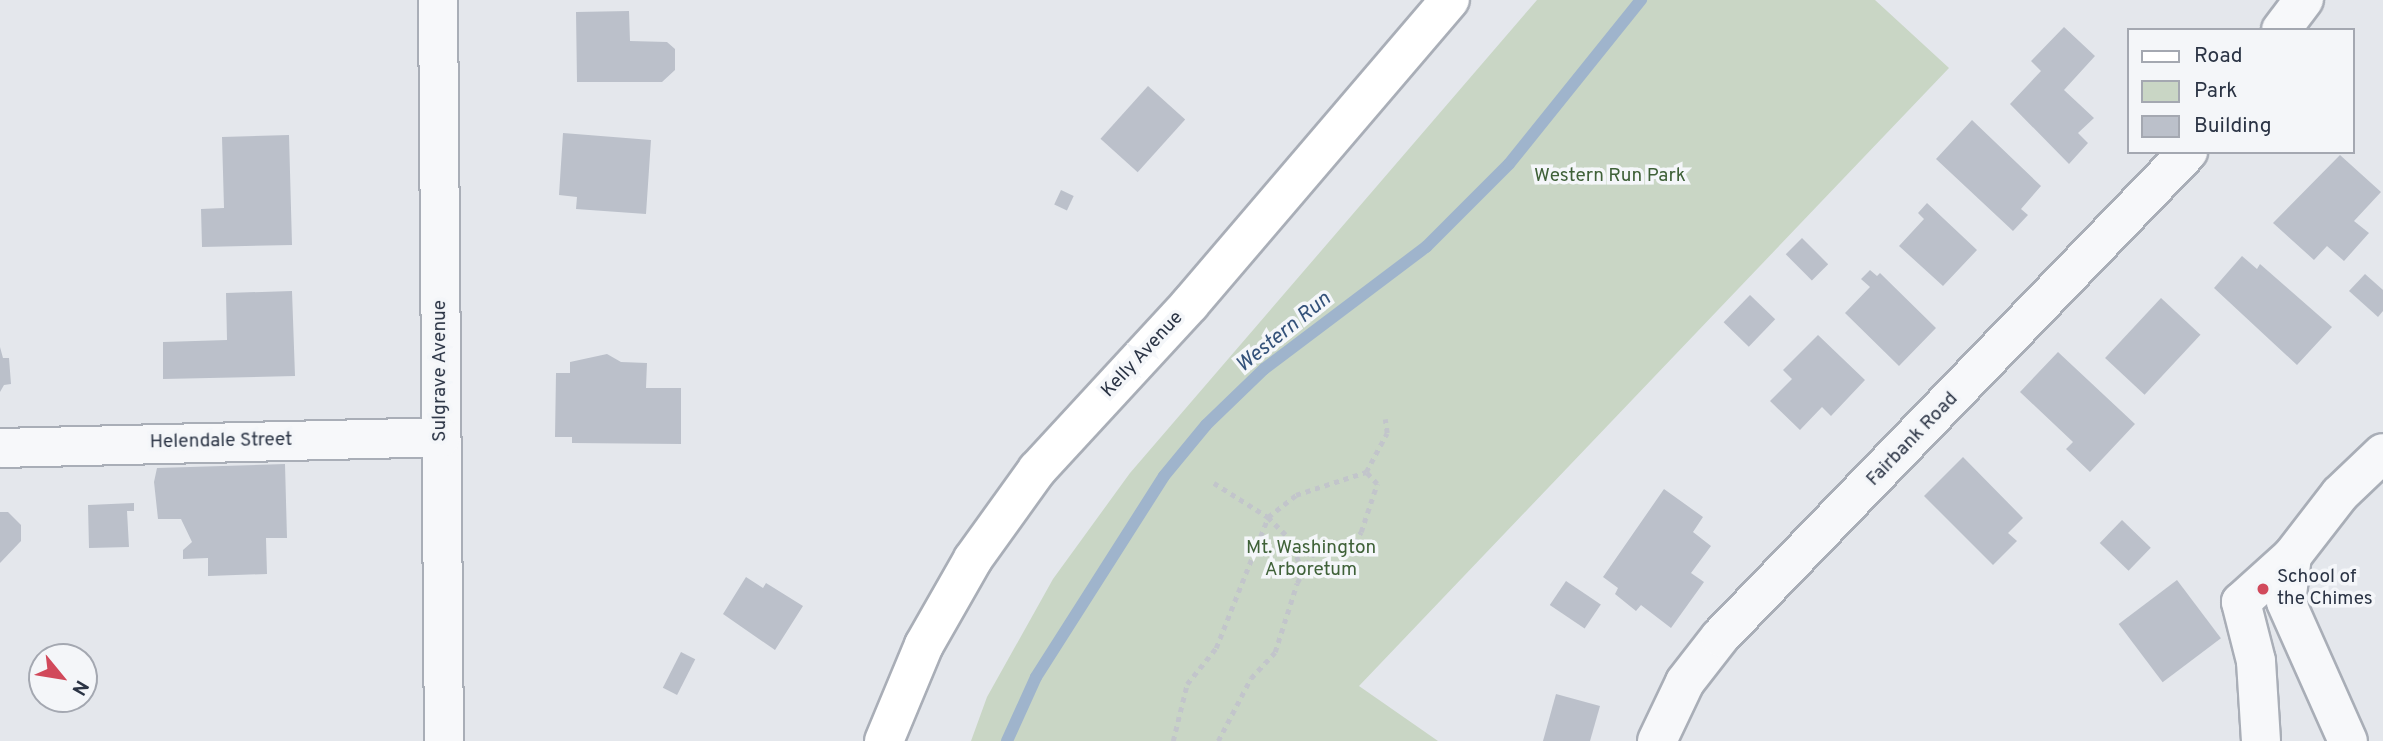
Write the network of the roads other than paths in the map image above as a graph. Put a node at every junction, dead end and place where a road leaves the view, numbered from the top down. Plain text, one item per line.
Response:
1 (438, 0) edge
2 (1450, 0) edge
3 (2304, 0) edge
4 (2283, 28) edge
5 (2186, 154) edge
6 (441, 437) junction
7 (0, 447) edge
8 (2383, 453) edge
9 (2292, 556) junction
10 (444, 741) edge
11 (884, 741) edge
12 (1657, 741) edge
13 (2261, 741) edge
14 (2348, 741) edge

1 - 6 street, Sulgrave Avenue
2 - 11 main road, Kelly Avenue
3 - 4 street
5 - 12 street, Fairbank Road
6 - 7 street, Helendale Street
6 - 10 street, Sulgrave Avenue
8 - 9 street
9 - 13 street
9 - 14 street

